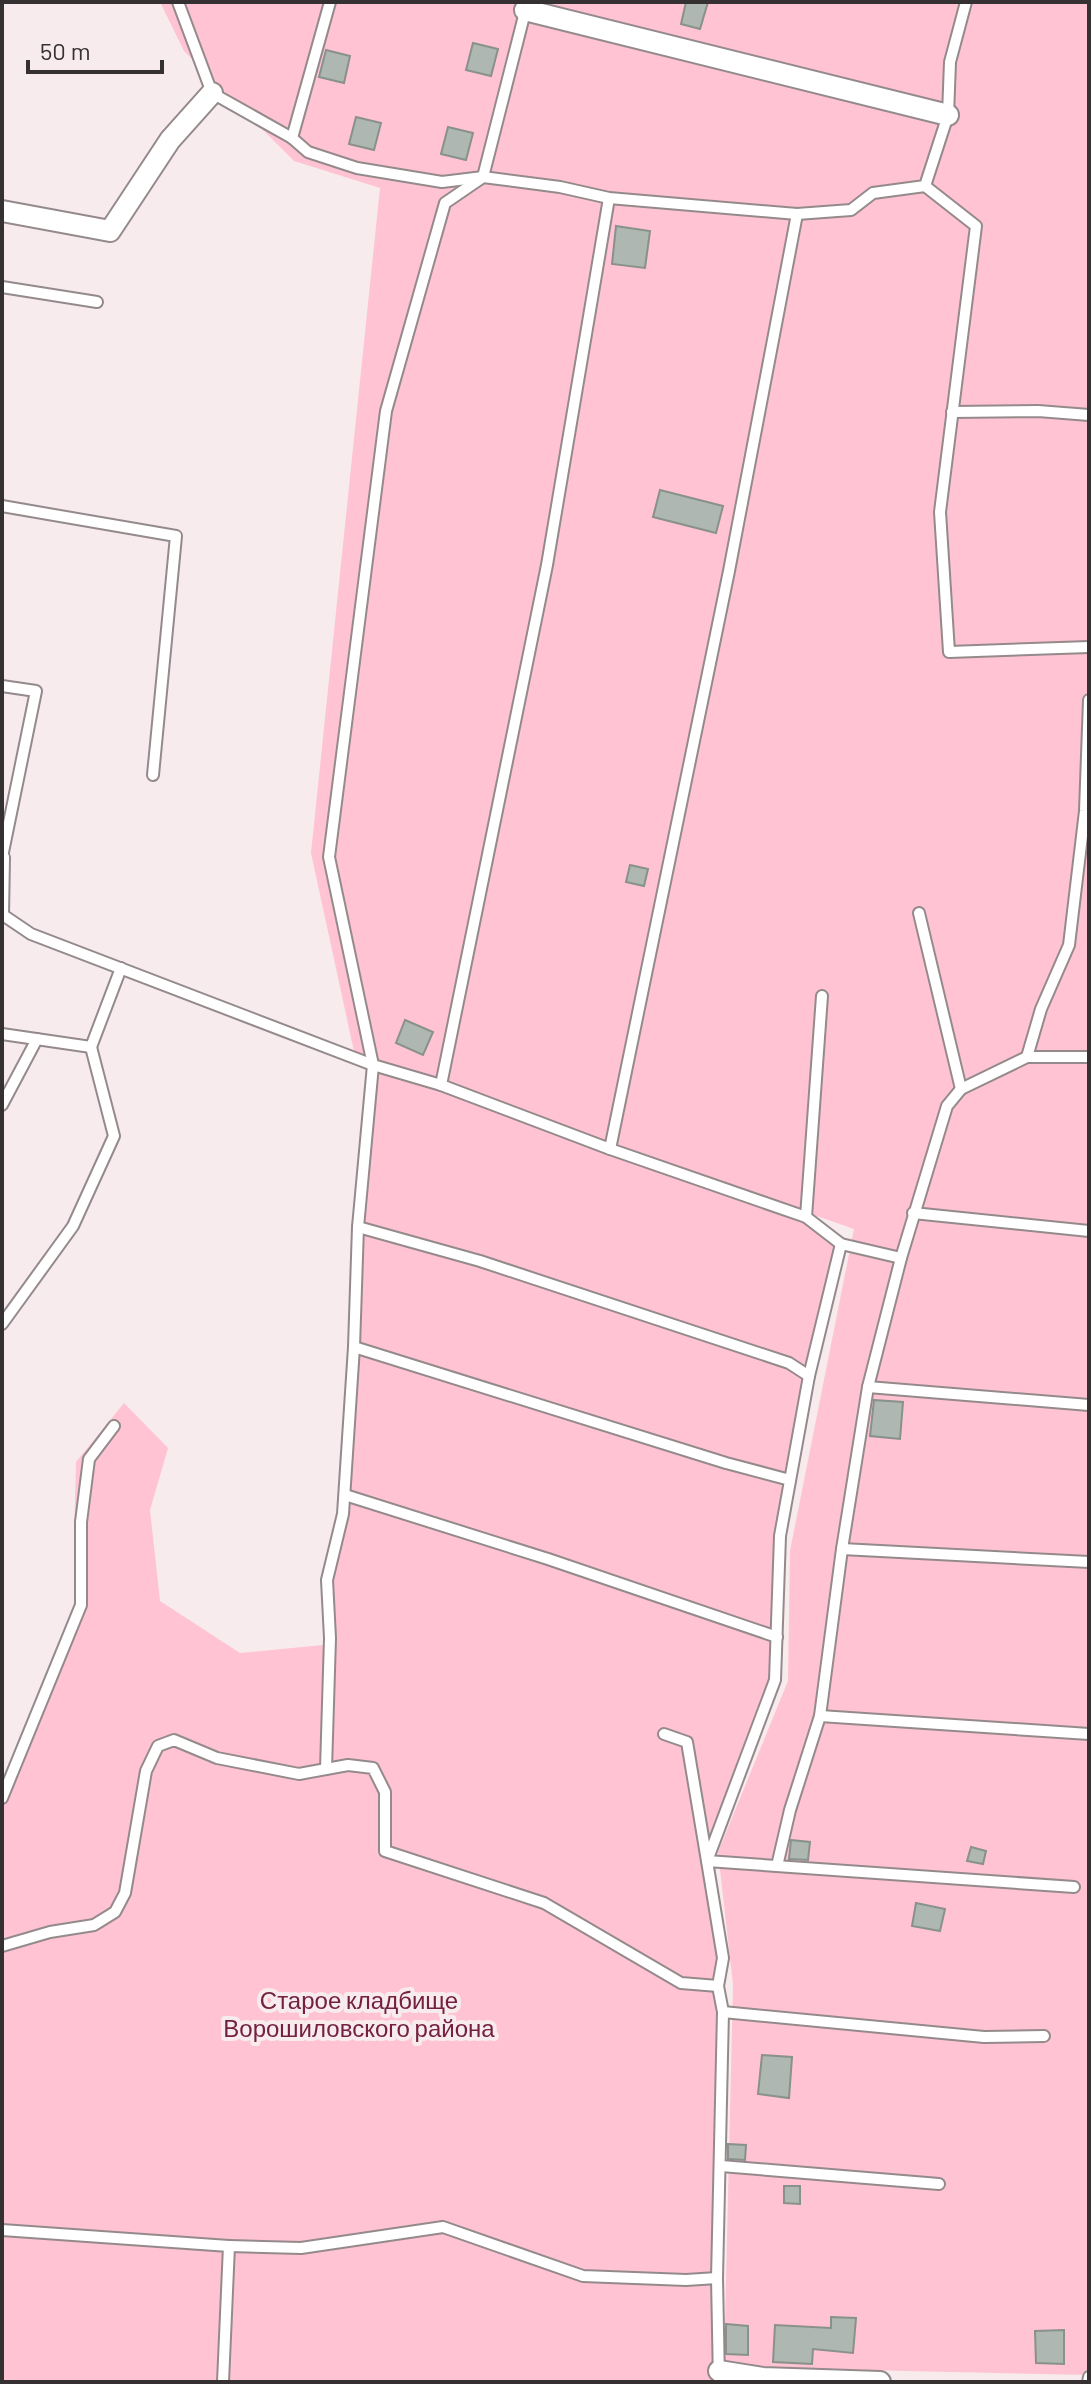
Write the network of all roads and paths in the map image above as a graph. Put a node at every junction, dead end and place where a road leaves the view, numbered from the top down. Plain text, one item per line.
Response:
1 (178, 2) edge
2 (330, 2) edge
3 (966, 2) edge
4 (526, 6) edge
5 (212, 93) junction
6 (948, 115) junction
7 (292, 138) junction
8 (483, 177) junction
9 (925, 186) junction
10 (609, 198) junction
11 (2, 211) edge
12 (797, 214) junction
13 (2, 287) edge
14 (97, 302) dead end
15 (952, 412) junction
16 (1089, 415) edge
17 (2, 506) edge
18 (1089, 647) edge
19 (2, 686) edge
20 (1089, 700) edge
21 (153, 775) dead end
22 (3, 857) edge
23 (919, 913) dead end
24 (121, 968) junction
25 (822, 996) dead end
26 (2, 1034) edge
27 (37, 1039) junction
28 (91, 1047) junction
29 (1027, 1057) junction
30 (1089, 1057) edge
31 (373, 1065) junction
32 (441, 1085) junction
33 (961, 1089) junction
34 (2, 1105) edge
35 (610, 1149) junction
36 (913, 1213) junction
37 (806, 1217) junction
38 (358, 1227) junction
39 (1089, 1231) edge
40 (841, 1244) junction
41 (901, 1258) junction
42 (2, 1324) edge
43 (354, 1347) junction
44 (809, 1376) junction
45 (868, 1387) junction
46 (1089, 1405) edge
47 (114, 1426) dead end
48 (790, 1480) junction
49 (345, 1495) junction
50 (842, 1549) junction
51 (1089, 1562) edge
52 (777, 1637) junction
53 (820, 1716) junction
54 (664, 1734) dead end
55 (1089, 1734) edge
56 (326, 1769) junction
57 (2, 1798) edge
58 (707, 1861) junction
59 (777, 1866) junction
60 (1074, 1887) dead end
61 (2, 1946) edge
62 (718, 1986) junction
63 (723, 2012) junction
64 (1044, 2036) dead end
65 (721, 2166) junction
66 (939, 2184) dead end
67 (2, 2230) edge
68 (229, 2246) junction
69 (717, 2278) junction
70 (719, 2377) edge
71 (223, 2382) edge
72 (880, 2382) edge

1 - 5 lane
2 - 7 lane
3 - 6 lane
4 - 6 street
4 - 8 lane
5 - 7 lane
5 - 11 street
6 - 9 lane
7 - 8 lane
8 - 10 lane
8 - 31 lane
9 - 12 lane
9 - 15 lane
10 - 12 lane
10 - 32 lane
12 - 35 lane
13 - 14 lane
15 - 16 lane
15 - 18 lane
17 - 21 lane
19 - 22 lane
20 - 29 lane
22 - 24 lane
23 - 33 lane
24 - 28 lane
24 - 31 lane
25 - 37 lane
26 - 27 lane
27 - 28 lane
27 - 34 lane
28 - 42 lane
29 - 30 lane
29 - 33 lane
31 - 32 lane
31 - 38 lane
32 - 35 lane
33 - 36 lane
35 - 37 lane
36 - 39 lane
36 - 41 lane
37 - 40 lane
38 - 43 lane
38 - 44 lane
40 - 41 lane
40 - 44 lane
41 - 45 lane
43 - 48 lane
43 - 49 lane
44 - 48 lane
45 - 46 lane
45 - 50 lane
47 - 57 lane
48 - 52 lane
49 - 52 lane
49 - 56 lane
50 - 51 lane
50 - 53 lane
52 - 58 lane
53 - 55 lane
53 - 59 lane
54 - 58 lane
56 - 61 lane
56 - 62 lane
58 - 59 lane
58 - 62 lane
59 - 60 lane
62 - 63 lane
63 - 64 lane
63 - 65 lane
65 - 66 lane
65 - 69 lane
67 - 68 lane
68 - 69 lane
68 - 71 lane
69 - 70 lane
70 - 72 street

